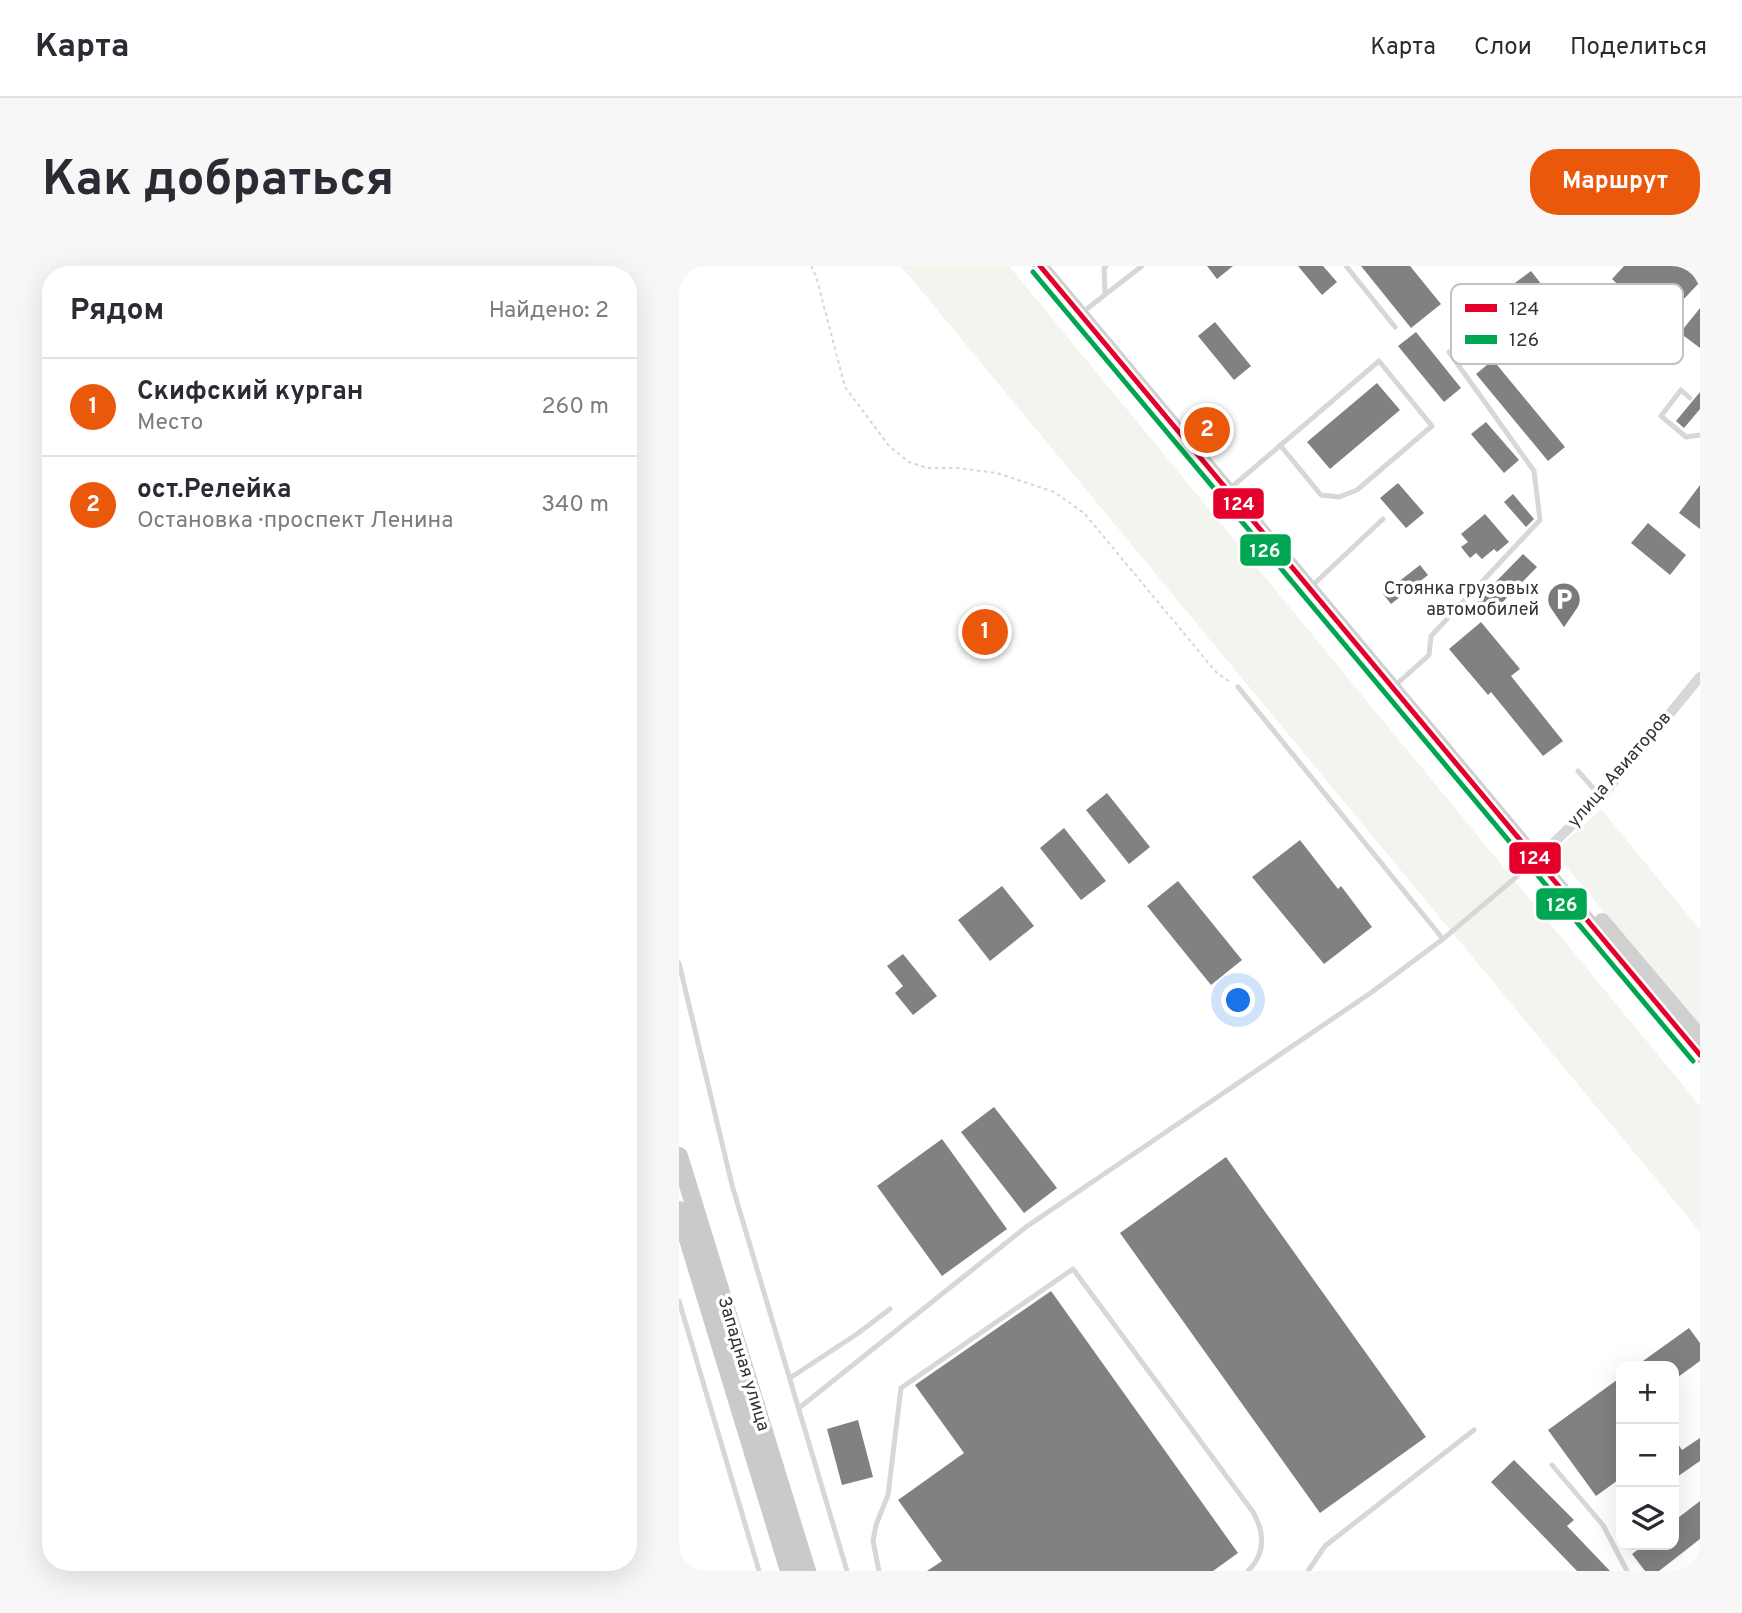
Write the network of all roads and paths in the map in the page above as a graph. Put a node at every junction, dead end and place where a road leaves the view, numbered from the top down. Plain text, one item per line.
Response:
1 (811, 266) edge
2 (1040, 266) edge
3 (1053, 266) edge
4 (1106, 266) edge
5 (1142, 266) edge
6 (1346, 266) edge
7 (1105, 294) junction
8 (1088, 308) junction
9 (1395, 327) dead end
10 (1449, 352) dead end
11 (1451, 355) edge
12 (1458, 364) edge
13 (1690, 398) dead end
14 (1700, 435) edge
15 (1280, 445) junction
16 (1234, 485) junction
17 (1384, 519) dead end
18 (1315, 583) junction
19 (1700, 677) edge
20 (1399, 682) junction
21 (1238, 687) joint
22 (1577, 771) dead end
23 (1601, 797) junction
24 (1540, 856) junction
25 (1443, 939) junction
26 (679, 963) edge
27 (1700, 1037) edge
28 (1700, 1055) edge
29 (679, 1156) edge
30 (679, 1210) edge
31 (679, 1301) edge
32 (890, 1309) dead end
33 (790, 1378) junction
34 (799, 1408) junction
35 (1474, 1430) dead end
36 (1552, 1465) dead end
37 (759, 1571) edge
38 (789, 1571) edge
39 (807, 1571) edge
40 (847, 1571) edge
41 (879, 1571) edge
42 (1248, 1571) edge
43 (1308, 1571) edge
44 (1627, 1571) edge

1 - 21 path
2 - 24 main road
3 - 8 main road
4 - 7 lane
5 - 7 lane
6 - 9 lane
7 - 8 lane
8 - 16 main road
10 - 11 lane
12 - 20 lane
13 - 14 lane
15 - 15 lane
15 - 16 lane
16 - 18 main road
17 - 18 lane
18 - 20 main road
19 - 23 street, улица Авиаторов
20 - 24 main road
21 - 25 lane
22 - 23 lane
23 - 24 street, улица Авиаторов
24 - 25 lane
24 - 27 main road
24 - 28 main road
25 - 34 lane
26 - 33 lane
29 - 39 main road, Западная улица
30 - 38 main road, Западная улица
31 - 37 lane
32 - 33 lane
33 - 34 lane
34 - 40 lane
35 - 43 lane
36 - 44 lane
41 - 42 lane

